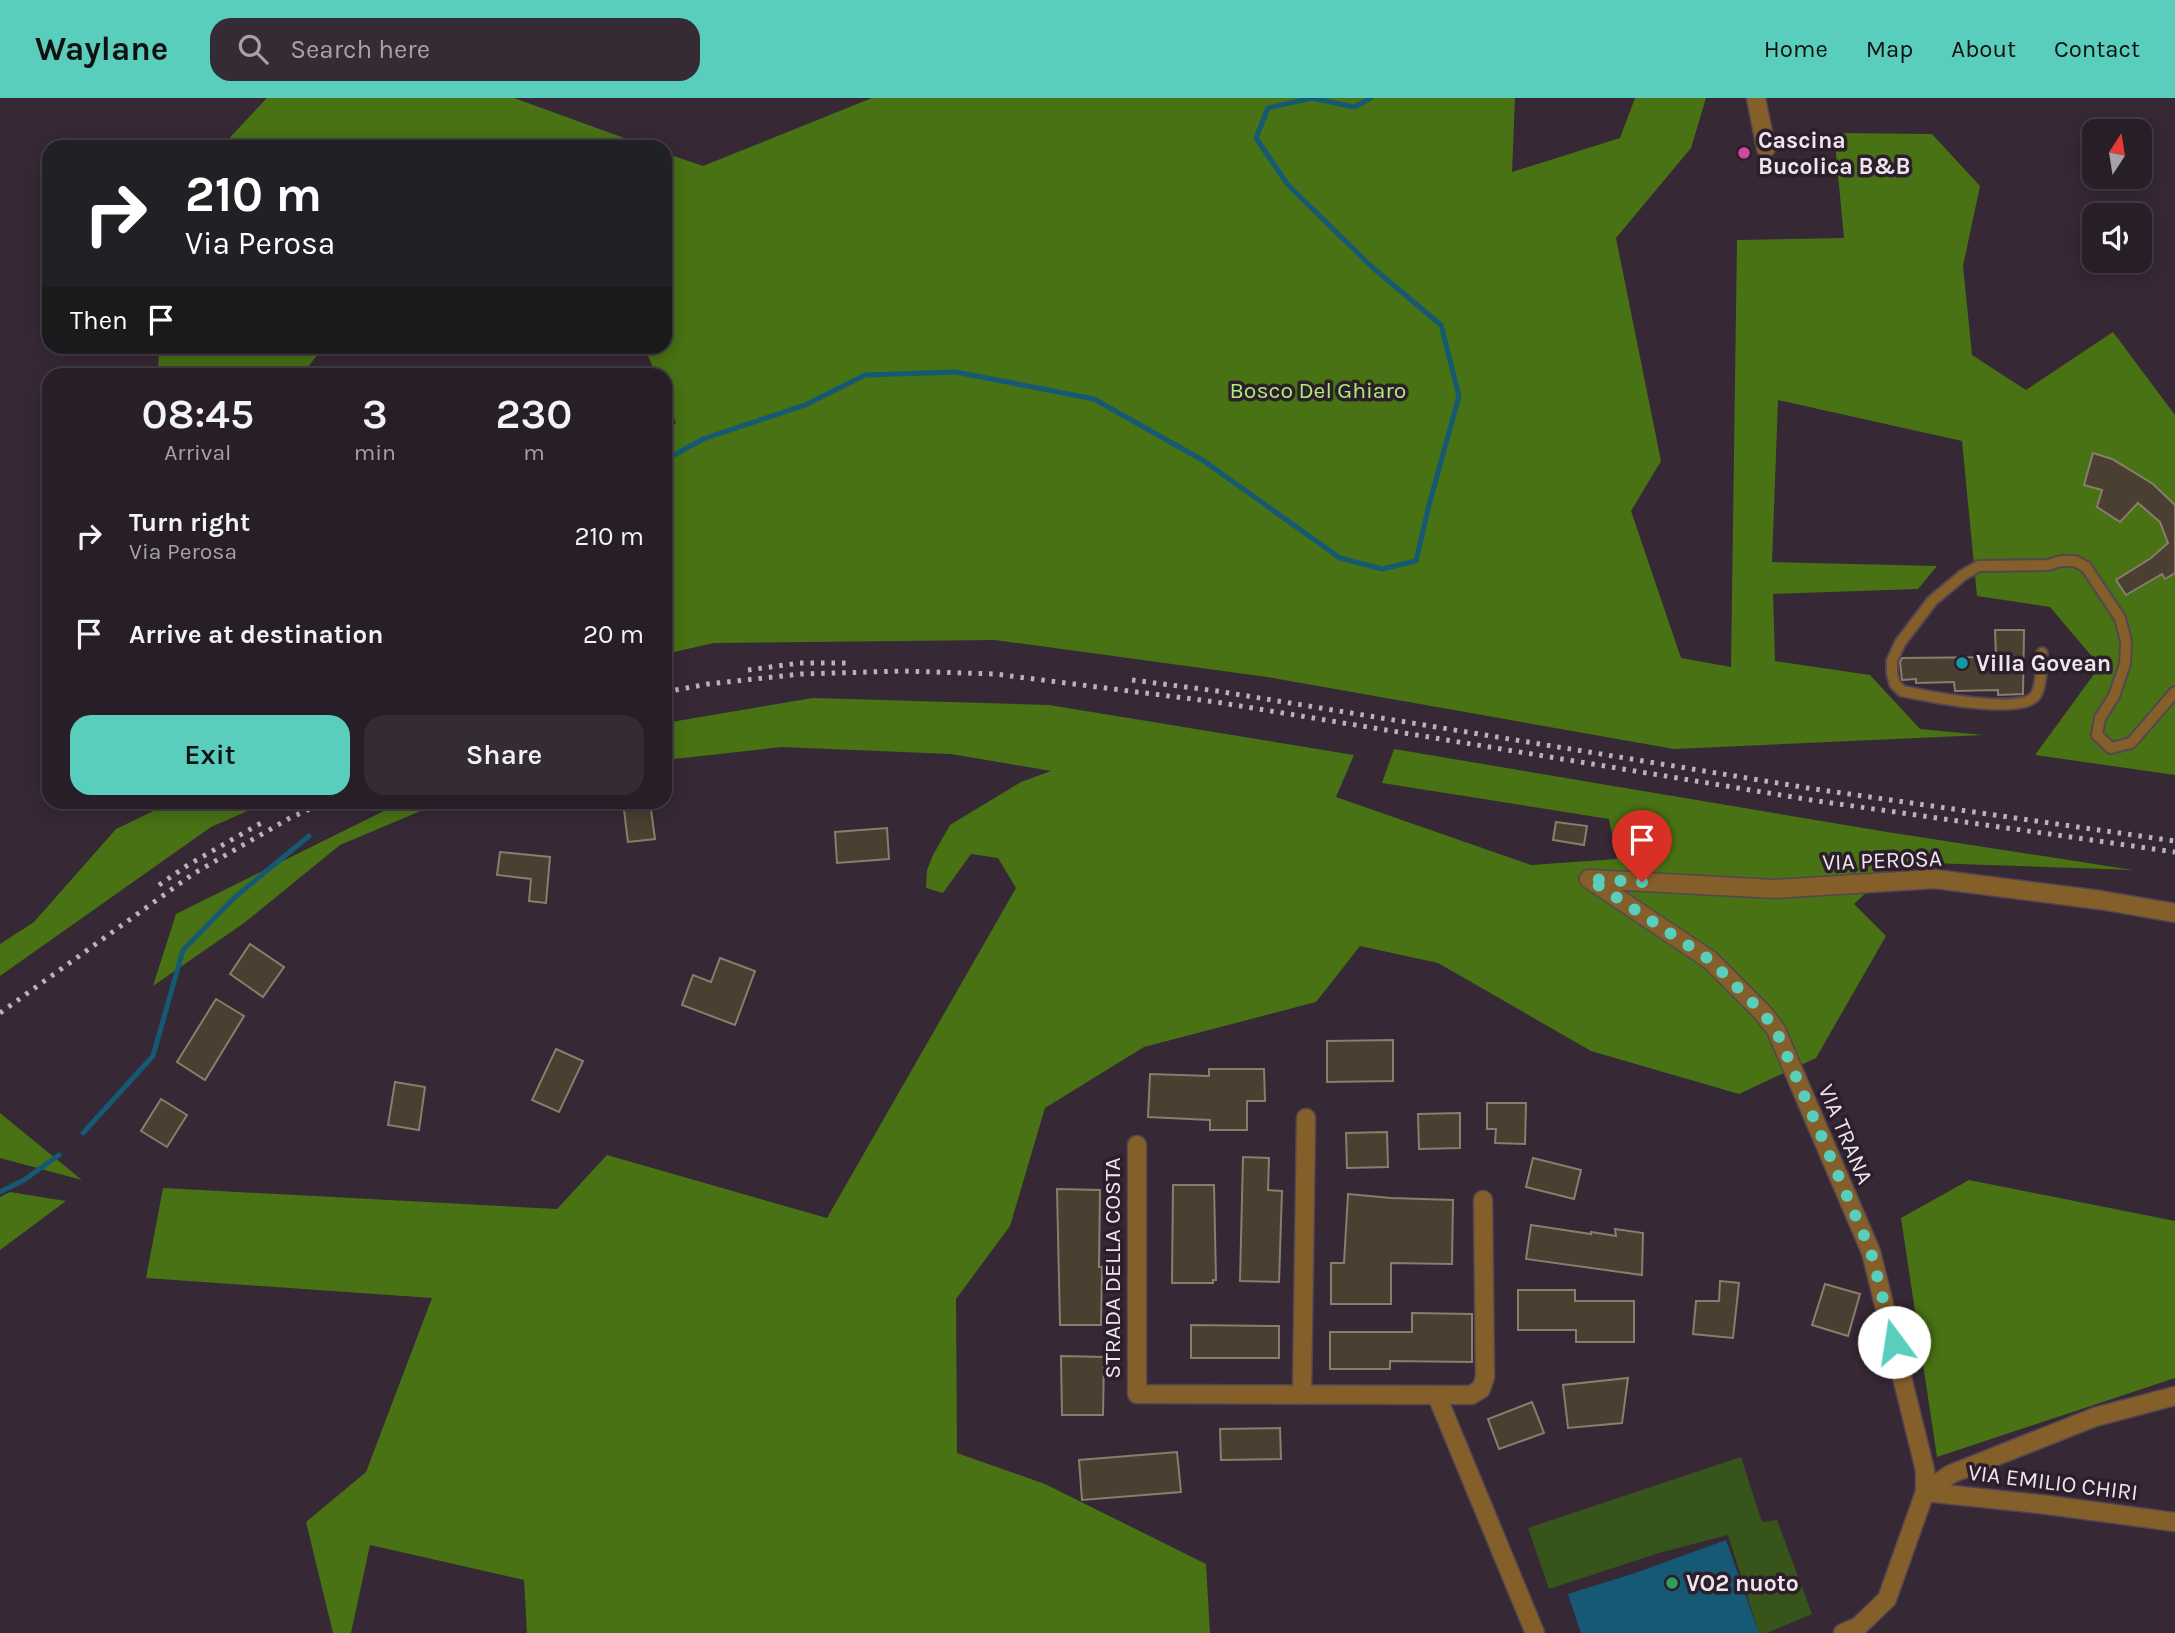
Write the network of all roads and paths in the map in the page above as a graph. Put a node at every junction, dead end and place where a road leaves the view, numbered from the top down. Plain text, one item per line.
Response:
1 (1756, 98) edge
2 (1766, 148) dead end
3 (2042, 653) dead end
4 (2175, 692) edge
5 (1589, 879) joint
6 (2175, 914) edge
7 (1306, 1118) dead end
8 (1137, 1145) dead end
9 (1483, 1200) dead end
10 (1302, 1394) junction
11 (1437, 1396) junction
12 (2175, 1396) edge
13 (1925, 1492) junction
14 (2175, 1522) edge
15 (1854, 1631) edge
16 (1535, 1633) edge

1 - 2 street
3 - 4 lane
5 - 6 street, VIA PEROSA
5 - 13 street, VIA TRANA
7 - 10 street
8 - 10 street, STRADA DELLA COSTA
9 - 11 street, STRADA DELLA COSTA
10 - 11 street, STRADA DELLA COSTA
11 - 16 street
12 - 13 street
13 - 14 street, VIA EMILIO CHIRI
13 - 15 street

